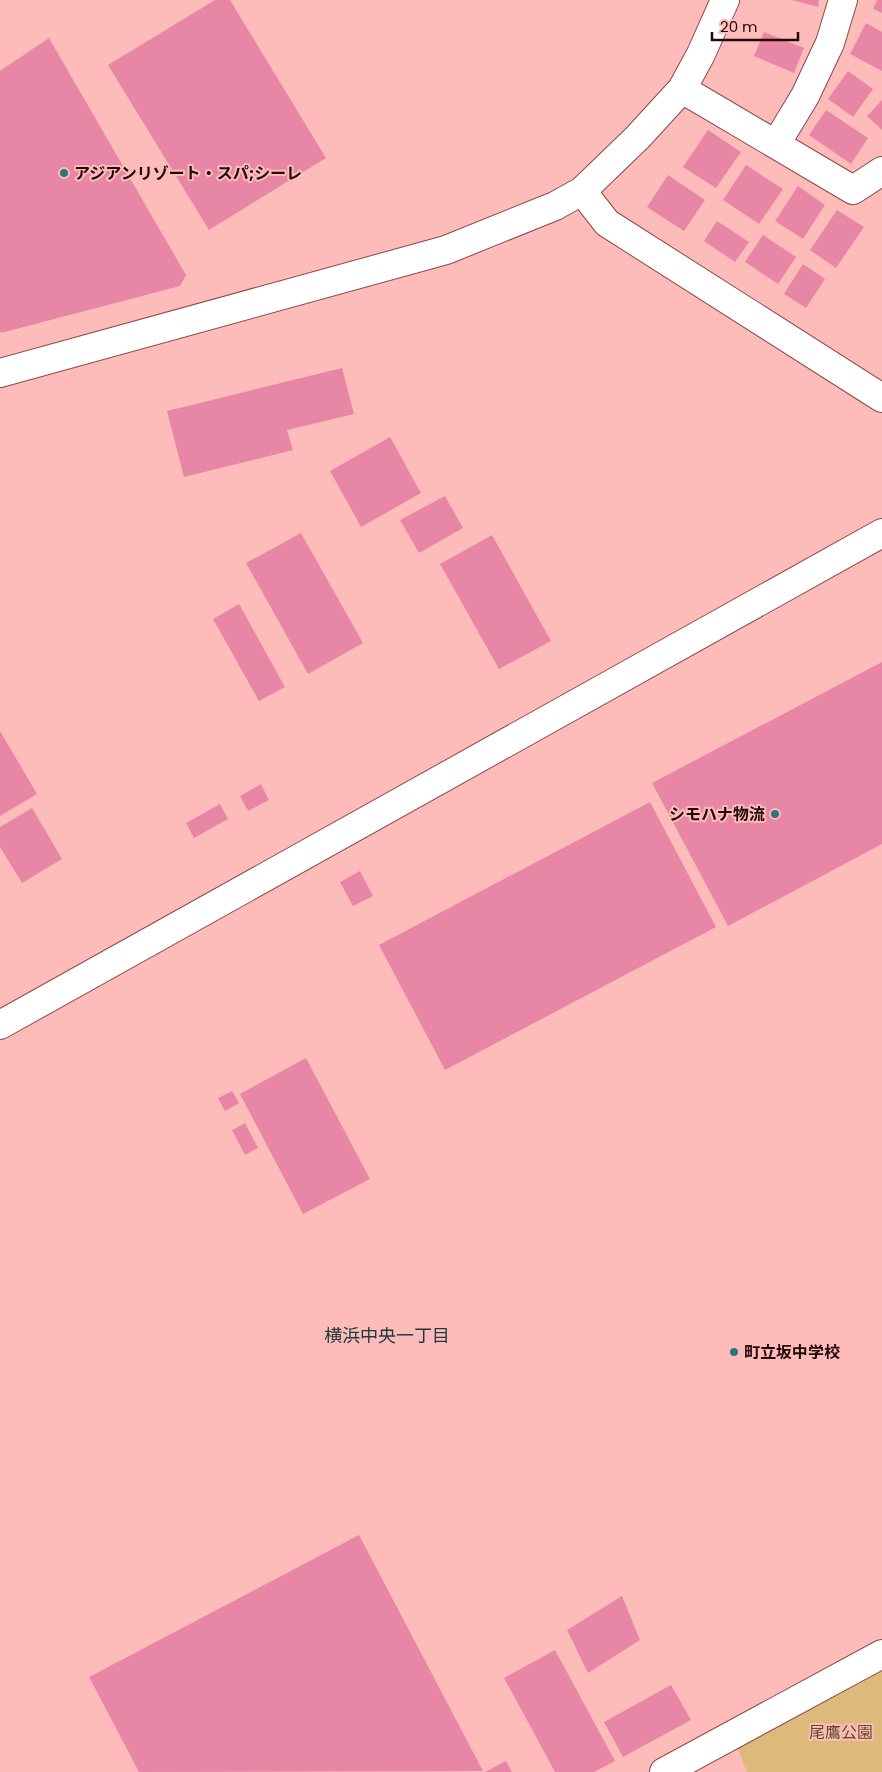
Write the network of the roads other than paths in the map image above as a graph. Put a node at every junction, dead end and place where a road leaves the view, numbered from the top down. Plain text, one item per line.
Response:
1 (725, 0) edge
2 (843, 0) edge
3 (682, 89) junction
4 (776, 144) junction
5 (882, 171) edge
6 (582, 190) junction
7 (0, 373) edge
8 (882, 398) edge
9 (882, 533) edge
10 (0, 1025) edge
11 (882, 1654) edge
12 (664, 1772) edge

1 - 3 street
2 - 4 street
3 - 4 street
3 - 6 street
4 - 5 street
6 - 7 street
6 - 8 street
9 - 10 street
11 - 12 street

